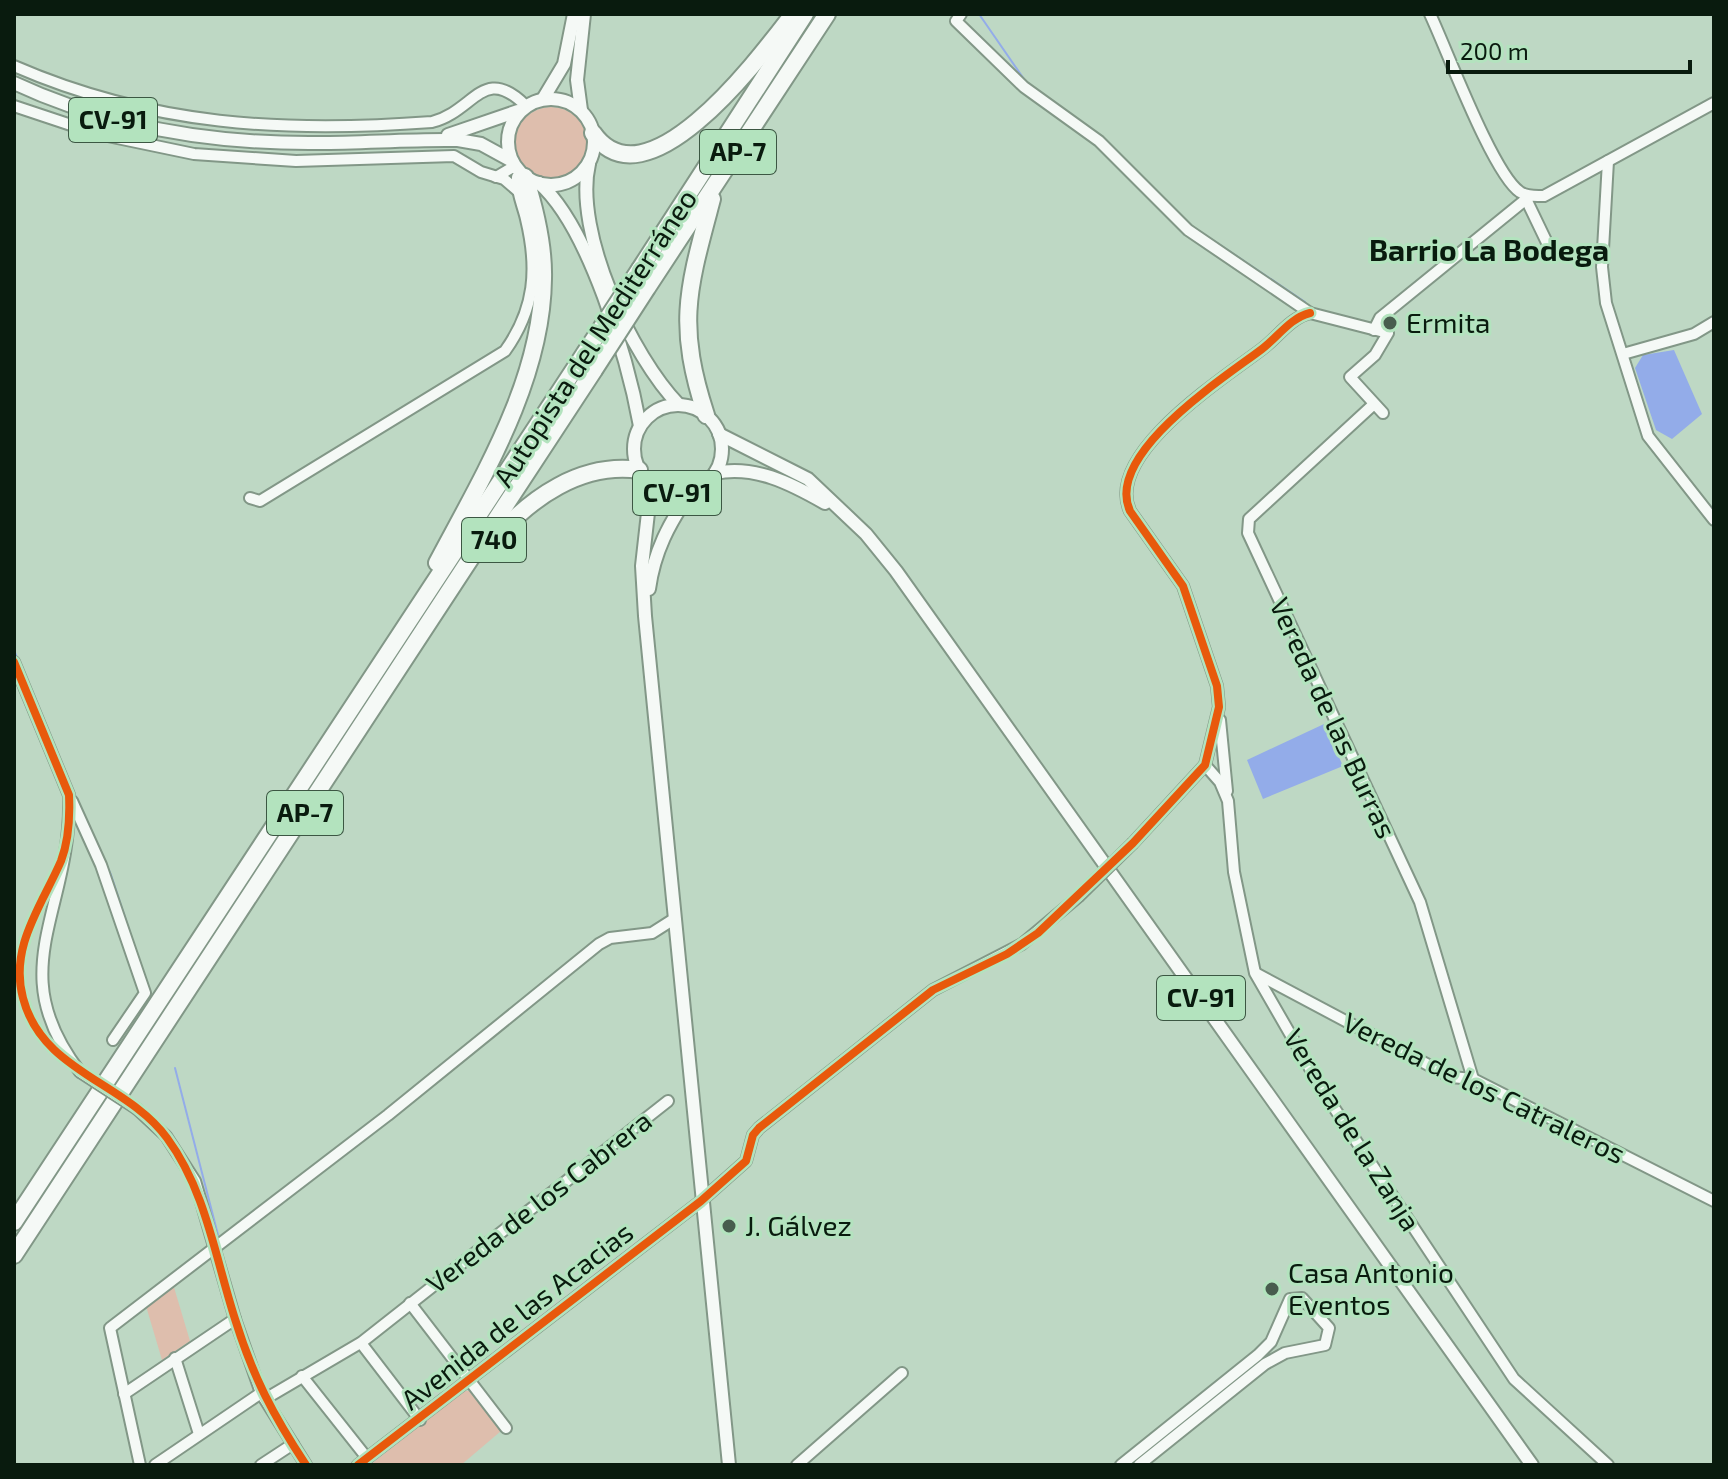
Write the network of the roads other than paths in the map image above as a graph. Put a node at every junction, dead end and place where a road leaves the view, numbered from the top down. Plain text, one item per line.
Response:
1 (574, 14) edge
2 (584, 14) edge
3 (793, 14) edge
4 (805, 14) edge
5 (827, 14) edge
6 (961, 14) edge
7 (1430, 14) edge
8 (14, 66) edge
9 (14, 83) edge
10 (543, 99) junction
11 (1714, 103) edge
12 (14, 106) edge
13 (524, 107) junction
14 (581, 110) junction
15 (593, 133) junction
16 (418, 139) junction
17 (590, 160) junction
18 (1608, 161) junction
19 (521, 175) junction
20 (500, 178) junction
21 (716, 184) junction
22 (1528, 198) junction
23 (1551, 251) dead end
24 (1310, 313) junction
25 (1714, 322) edge
26 (1374, 330) junction
27 (1623, 354) junction
28 (1374, 404) junction
29 (679, 405) junction
30 (1383, 413) dead end
31 (706, 415) junction
32 (640, 426) junction
33 (719, 434) junction
34 (715, 473) junction
35 (643, 476) junction
36 (691, 492) junction
37 (250, 498) dead end
38 (1714, 520) edge
39 (866, 534) junction
40 (645, 616) junction
41 (409, 621) junction
42 (14, 662) edge
43 (394, 677) junction
44 (1219, 707) junction
45 (1205, 765) junction
46 (69, 795) junction
47 (1228, 801) junction
48 (674, 919) junction
49 (1255, 973) junction
50 (113, 1040) dead end
51 (1473, 1079) junction
52 (668, 1101) dead end
53 (701, 1201) junction
54 (1714, 1201) edge
55 (14, 1222) edge
56 (214, 1247) junction
57 (14, 1255) edge
58 (410, 1303) junction
59 (235, 1319) junction
60 (361, 1343) junction
61 (175, 1358) junction
62 (902, 1373) dead end
63 (302, 1376) junction
64 (470, 1381) junction
65 (124, 1394) junction
66 (263, 1396) junction
67 (420, 1420) junction
68 (506, 1428) dead end
69 (199, 1434) junction
70 (293, 1444) junction
71 (363, 1462) edge
72 (140, 1465) edge
73 (155, 1465) edge
74 (261, 1465) edge
75 (306, 1465) edge
76 (729, 1465) edge
77 (797, 1465) edge
78 (1121, 1465) edge
79 (1139, 1465) edge
80 (1532, 1465) edge
81 (1608, 1465) edge

1 - 10 main road
2 - 14 main road
3 - 15 highway
4 - 41 highway, Autopista del Mediterráneo / AP-7, bridge
5 - 21 highway, Autopista del Mediterráneo / AP-7
6 - 24 street
7 - 22 street
8 - 13 street
9 - 16 main road, CV-91
10 - 13 main road, CV-91
10 - 14 main road
11 - 18 street
12 - 20 street
13 - 16 main road, CV-91
13 - 19 main road
14 - 15 main road
15 - 17 main road
16 - 19 main road, CV-91
17 - 19 main road
17 - 29 main road
18 - 22 street
18 - 27 street
19 - 20 street
19 - 20 street
19 - 32 main road, CV-91
19 - 37 street
19 - 41 highway
21 - 31 highway
21 - 43 highway, Autopista del Mediterráneo / AP-7, bridge
22 - 23 street
22 - 26 street
24 - 26 street
24 - 44 street, Vereda de la Zanja
25 - 27 street
26 - 28 street
27 - 38 street
28 - 30 street
28 - 51 street, Vereda de las Burras
29 - 31 main road
29 - 32 main road
31 - 33 main road, CV-91
32 - 35 main road, CV-91
33 - 34 main road, CV-91
33 - 39 main road, CV-91
34 - 36 main road, CV-91
34 - 39 main road, CV-91
35 - 36 main road, CV-91
35 - 40 main road
35 - 43 highway, 740
36 - 40 main road
39 - 80 main road, CV-91
40 - 48 main road
41 - 55 highway, Autopista del Mediterráneo / AP-7
42 - 46 street
43 - 57 highway, Autopista del Mediterráneo / AP-7
44 - 45 street
44 - 47 street, Vereda de la Zanja
45 - 47 street
45 - 53 street, Avenida de las Acacias, bridge
46 - 50 street
46 - 56 street, bridge
47 - 49 street, Vereda de la Zanja
48 - 53 main road
48 - 56 street
49 - 51 street, Vereda de los Catraleros
49 - 81 street, Vereda de la Zanja
51 - 54 street, Vereda de los Catraleros
52 - 58 street, Vereda de los Cabrera
53 - 64 street, Avenida de las Acacias
53 - 76 main road
56 - 59 street
56 - 65 street
58 - 60 street, Vereda de los Cabrera
58 - 64 street
59 - 61 street
59 - 66 street
60 - 63 street, Vereda de los Cabrera
60 - 67 street
61 - 65 street
61 - 69 street
62 - 77 street
63 - 66 street, Vereda de los Cabrera
63 - 71 street
64 - 67 street, Avenida de las Acacias
64 - 68 street
65 - 72 street
66 - 69 street, Vereda de los Cabrera
66 - 70 street
67 - 71 street, Avenida de las Acacias
69 - 73 street, Vereda de los Cabrera
70 - 74 street
70 - 75 street
78 - 79 street

